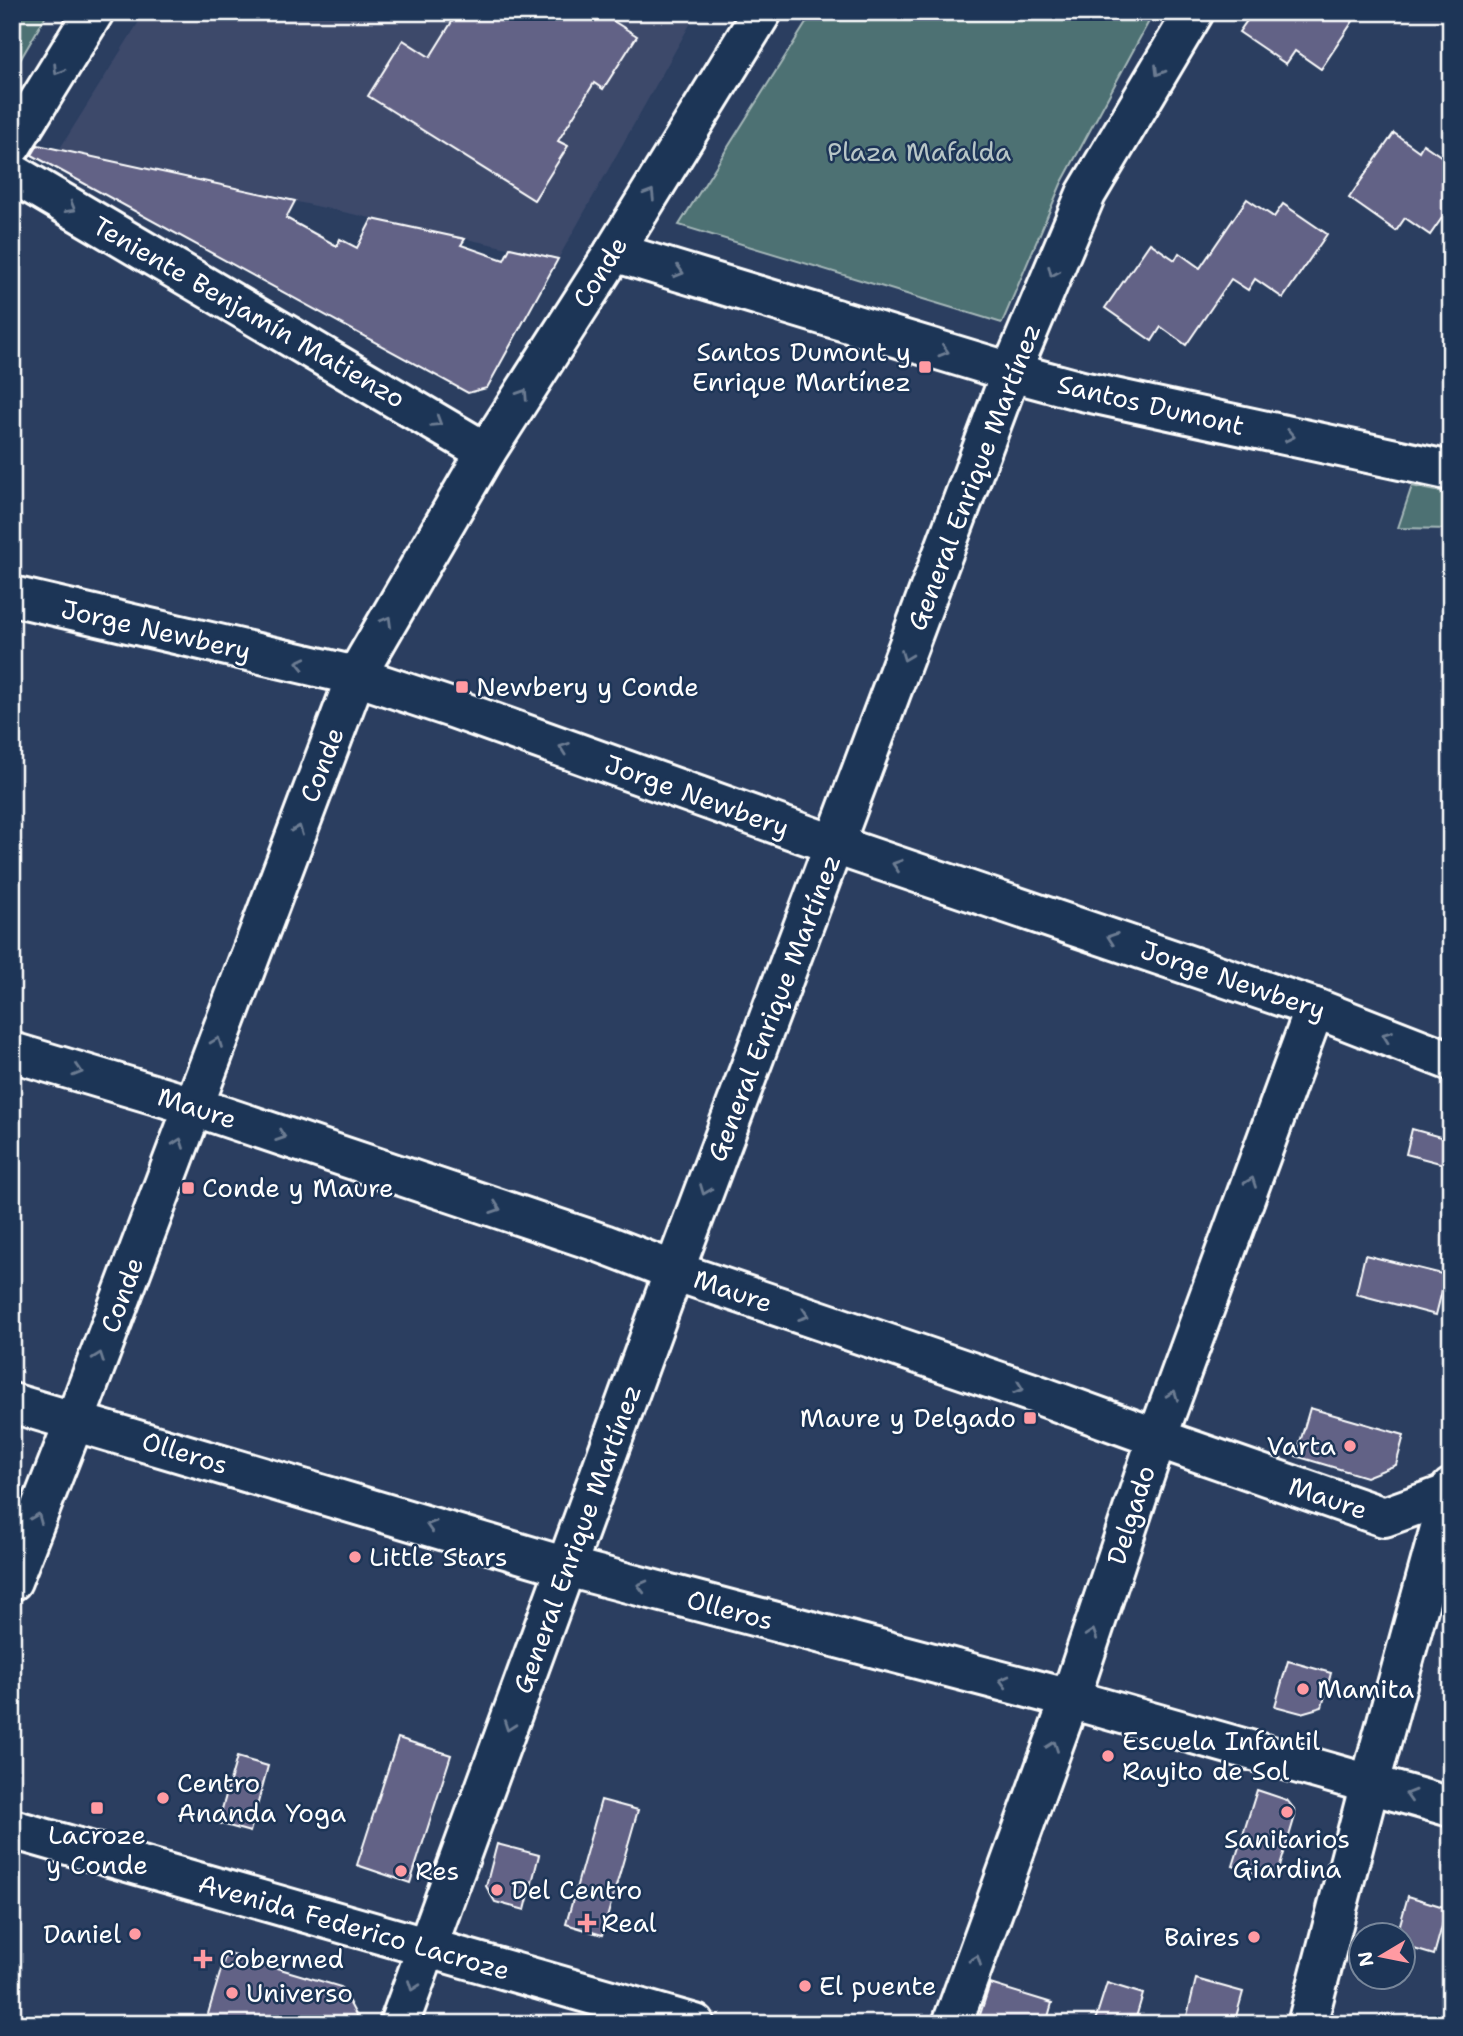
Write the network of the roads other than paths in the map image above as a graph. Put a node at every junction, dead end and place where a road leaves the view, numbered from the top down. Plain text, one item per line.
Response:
1 (94, 12) edge
2 (762, 12) edge
3 (1194, 12) edge
4 (12, 145) edge
5 (12, 173) edge
6 (614, 252) junction
7 (1011, 372) junction
8 (486, 452) junction
9 (1451, 471) edge
10 (12, 596) edge
11 (356, 676) junction
12 (835, 845) junction
13 (1315, 1008) junction
14 (12, 1052) edge
15 (1451, 1060) edge
16 (193, 1106) junction
17 (674, 1271) junction
18 (12, 1404) edge
19 (75, 1420) junction
20 (1157, 1438) junction
21 (1450, 1492) edge
22 (567, 1567) junction
23 (12, 1581) edge
24 (1070, 1699) junction
25 (1370, 1783) junction
26 (1451, 1807) edge
27 (12, 1829) edge
28 (427, 1948) junction
29 (399, 2024) edge
30 (695, 2024) edge
31 (952, 2024) edge
32 (1307, 2024) edge

1 -> 4 street
6 -> 2 street, Conde
3 -> 7 street, General Enrique Martínez
5 -> 8 street, Teniente Benjamín Matienzo
6 -> 7 street, Santos Dumont
8 -> 6 street, Conde
7 -> 9 street, Santos Dumont
7 -> 12 street, General Enrique Martínez
11 -> 8 street, Conde
11 -> 10 street, Jorge Newbery
12 -> 11 street, Jorge Newbery
16 -> 11 street, Conde
13 -> 12 street, Jorge Newbery
12 -> 17 street, General Enrique Martínez
15 -> 13 street, Jorge Newbery
20 -> 13 street, Delgado
14 -> 16 street, Maure
16 -> 17 street, Maure
19 -> 16 street, Conde
17 -> 20 street, Maure
17 - 22 street, General Enrique Martínez
18 - 19 street, Olleros
22 -> 19 street, Olleros
23 -> 19 street, Conde
20 - 21 street, Maure
24 -> 20 street, Delgado
21 - 25 street
24 -> 22 street, Olleros
22 -> 28 street, General Enrique Martínez
24 - 25 street, Olleros
31 -> 24 street, Delgado
26 -> 25 street, Olleros
25 - 32 street
27 - 28 street, Avenida Federico Lacroze
28 -> 29 street, General Enrique Martínez
28 - 30 street, Avenida Federico Lacroze

